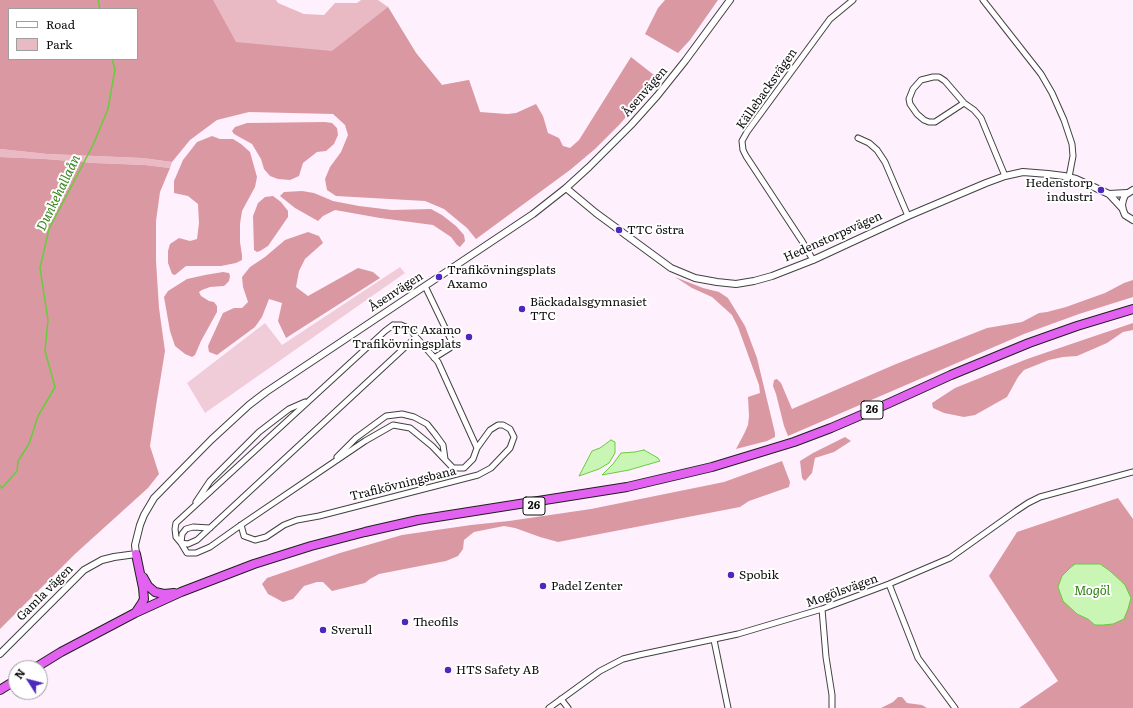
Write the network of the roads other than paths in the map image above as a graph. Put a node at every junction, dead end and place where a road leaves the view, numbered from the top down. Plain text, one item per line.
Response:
1 (730, 0) edge
2 (853, 0) edge
3 (983, 0) edge
4 (964, 103) junction
5 (858, 138) dead end
6 (1005, 176) junction
7 (1069, 177) junction
8 (566, 188) junction
9 (1130, 191) edge
10 (1109, 194) junction
11 (1122, 208) junction
12 (908, 216) junction
13 (1133, 220) edge
14 (813, 260) junction
15 (425, 286) junction
16 (1133, 309) edge
17 (1133, 314) edge
18 (416, 337) junction
19 (434, 358) junction
20 (310, 400) junction
21 (477, 448) junction
22 (446, 460) junction
23 (328, 466) junction
24 (1133, 472) edge
25 (191, 509) junction
26 (241, 525) junction
27 (210, 528) junction
28 (181, 543) junction
29 (136, 554) junction
30 (140, 571) junction
31 (890, 584) junction
32 (181, 592) junction
33 (822, 609) junction
34 (135, 613) junction
35 (714, 640) junction
36 (0, 654) edge
37 (48, 660) edge
38 (48, 664) edge
39 (561, 699) junction
40 (549, 708) edge
41 (568, 708) edge
42 (728, 708) edge
43 (832, 708) edge
44 (955, 708) edge

1 - 8 street, Åsenvägen
2 - 14 street, Källebacksvägen
3 - 7 street
4 - 4 street
4 - 6 street
5 - 12 street
6 - 7 street, Hedenstorpsvägen
6 - 12 street, Hedenstorpsvägen
7 - 10 street, Hedenstorpsvägen
8 - 14 street, Hedenstorpsvägen
8 - 15 street, Åsenvägen
9 - 10 street
9 - 11 street
10 - 11 street, Hedenstorpsvägen
11 - 13 street, Hedenstorpsvägen
12 - 14 street, Hedenstorpsvägen
15 - 19 street
15 - 29 street, Åsenvägen
16 - 32 highway, 26
17 - 38 highway, 26
18 - 19 street
18 - 20 street
18 - 27 street
19 - 21 street
20 - 25 street
20 - 25 street
21 - 22 street, Trafikövningsbana
21 - 26 street, Trafikövningsbana
22 - 23 street, Trafikövningsbana
22 - 23 street, Trafikövningsbana
23 - 26 street, Trafikövningsbana
24 - 31 street, Mogölsvägen
25 - 28 street
26 - 28 street, Trafikövningsbana
27 - 28 street
27 - 28 street
29 - 30 highway
29 - 36 street, Gamla vägen
30 - 32 highway
30 - 34 highway
31 - 33 street, Mogölsvägen
31 - 44 street
32 - 34 highway, 26
33 - 35 street, Mogölsvägen
33 - 43 street
34 - 37 highway, 26
35 - 39 street, Mogölsvägen
35 - 42 street
39 - 40 street, Mogölsvägen
39 - 41 street

